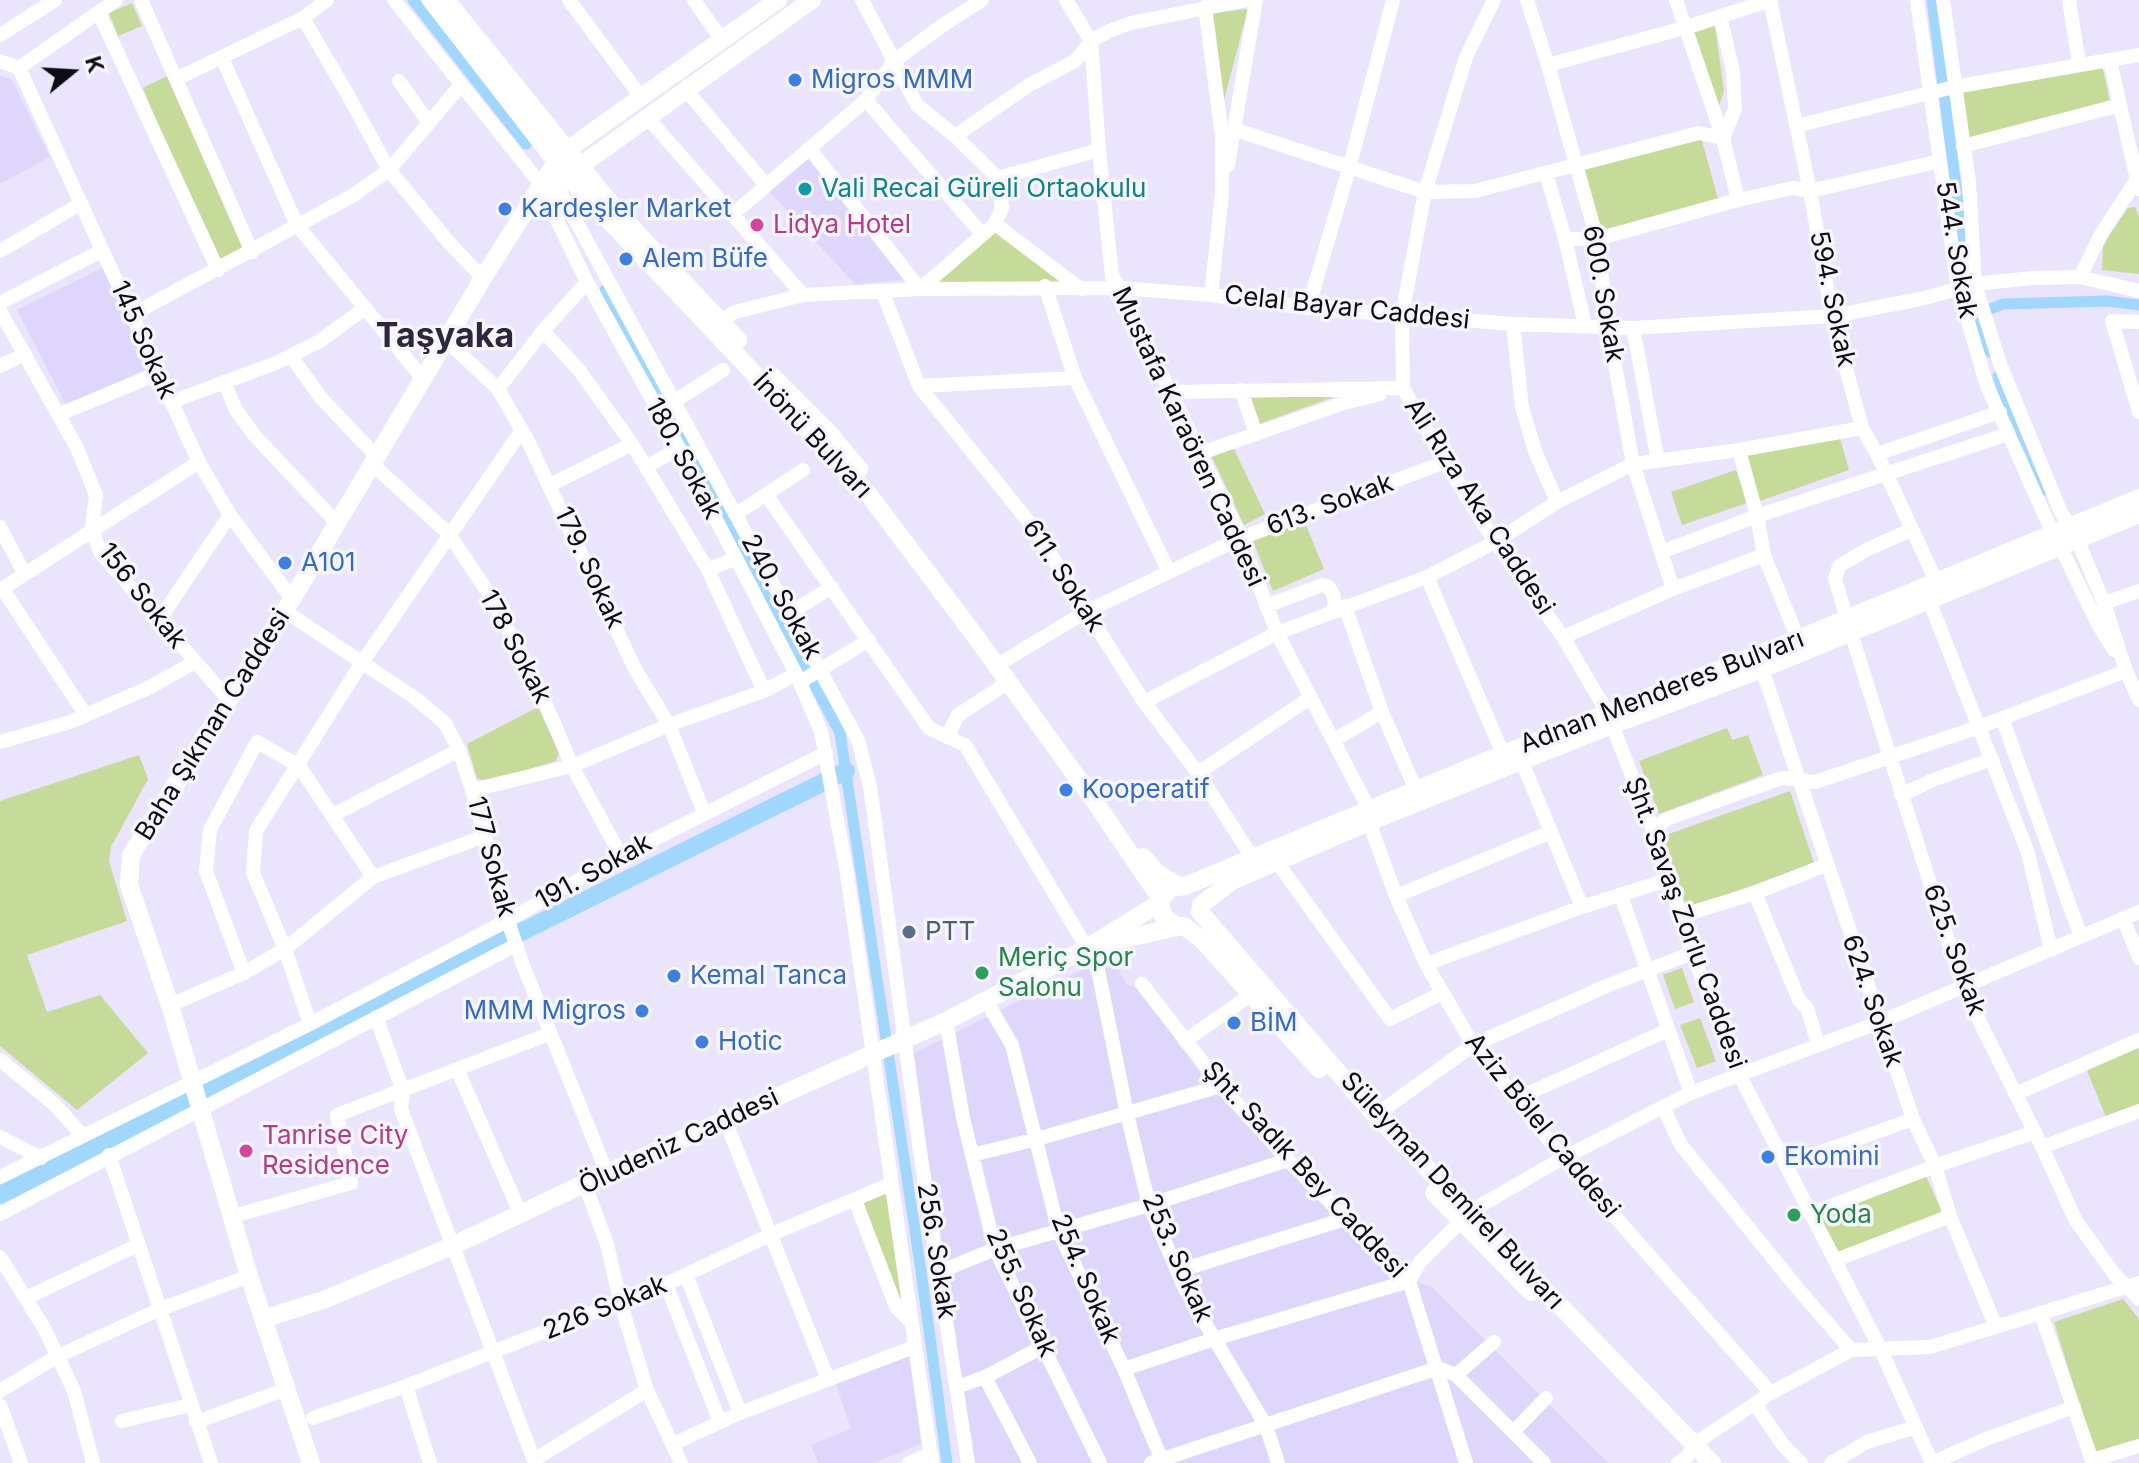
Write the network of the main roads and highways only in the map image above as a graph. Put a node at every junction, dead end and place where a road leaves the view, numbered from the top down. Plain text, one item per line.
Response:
1 (431, 0) edge
2 (446, 0) edge
3 (778, 0) edge
4 (812, 0) edge
5 (562, 156) junction
6 (559, 183) junction
7 (2139, 498) edge
8 (2139, 514) edge
9 (2065, 537) junction
10 (974, 626) junction
11 (1849, 626) junction
12 (1610, 718) junction
13 (1369, 816) junction
14 (1181, 886) junction
15 (1161, 901) junction
16 (1201, 909) junction
17 (1180, 926) junction
18 (1087, 948) junction
19 (1466, 1217) junction
20 (263, 1319) junction
21 (1689, 1456) edge
22 (308, 1462) edge
23 (1712, 1463) edge

1 - 5 main road, İnönü Bulvarı
2 - 5 main road, İnönü Bulvarı
3 - 5 main road
4 - 6 main road, Baha Şıkman Caddesi
5 - 6 main road, İnönü Bulvarı
6 - 10 main road, İnönü Bulvarı
6 - 20 main road, Baha Şıkman Caddesi
7 - 9 main road, Adnan Menderes Bulvarı
8 - 9 main road, Adnan Menderes Bulvarı
9 - 11 main road, Adnan Menderes Bulvarı
9 - 11 main road, Adnan Menderes Bulvarı
10 - 14 main road, İnönü Bulvarı
10 - 15 main road, İnönü Bulvarı
11 - 12 main road, Adnan Menderes Bulvarı
11 - 12 main road, Adnan Menderes Bulvarı
12 - 13 main road, Adnan Menderes Bulvarı
12 - 13 main road, Adnan Menderes Bulvarı
13 - 14 main road, Adnan Menderes Bulvarı
13 - 16 main road, Adnan Menderes Bulvarı
14 - 15 main road, Adnan Menderes Bulvarı
14 - 16 main road
15 - 17 main road
15 - 18 main road, Adnan Menderes Bulvarı
16 - 17 main road, Adnan Menderes Bulvarı
16 - 19 main road, Süleyman Demirel Bulvarı
17 - 18 main road, Adnan Menderes Bulvarı
17 - 19 main road, Süleyman Demirel Bulvarı
18 - 20 main road, Öludeniz Caddesi
19 - 21 main road, Süleyman Demirel Bulvarı
20 - 22 main road, Baha Şıkman Caddesi
21 - 23 main road, Süleyman Demirel Bulvarı

